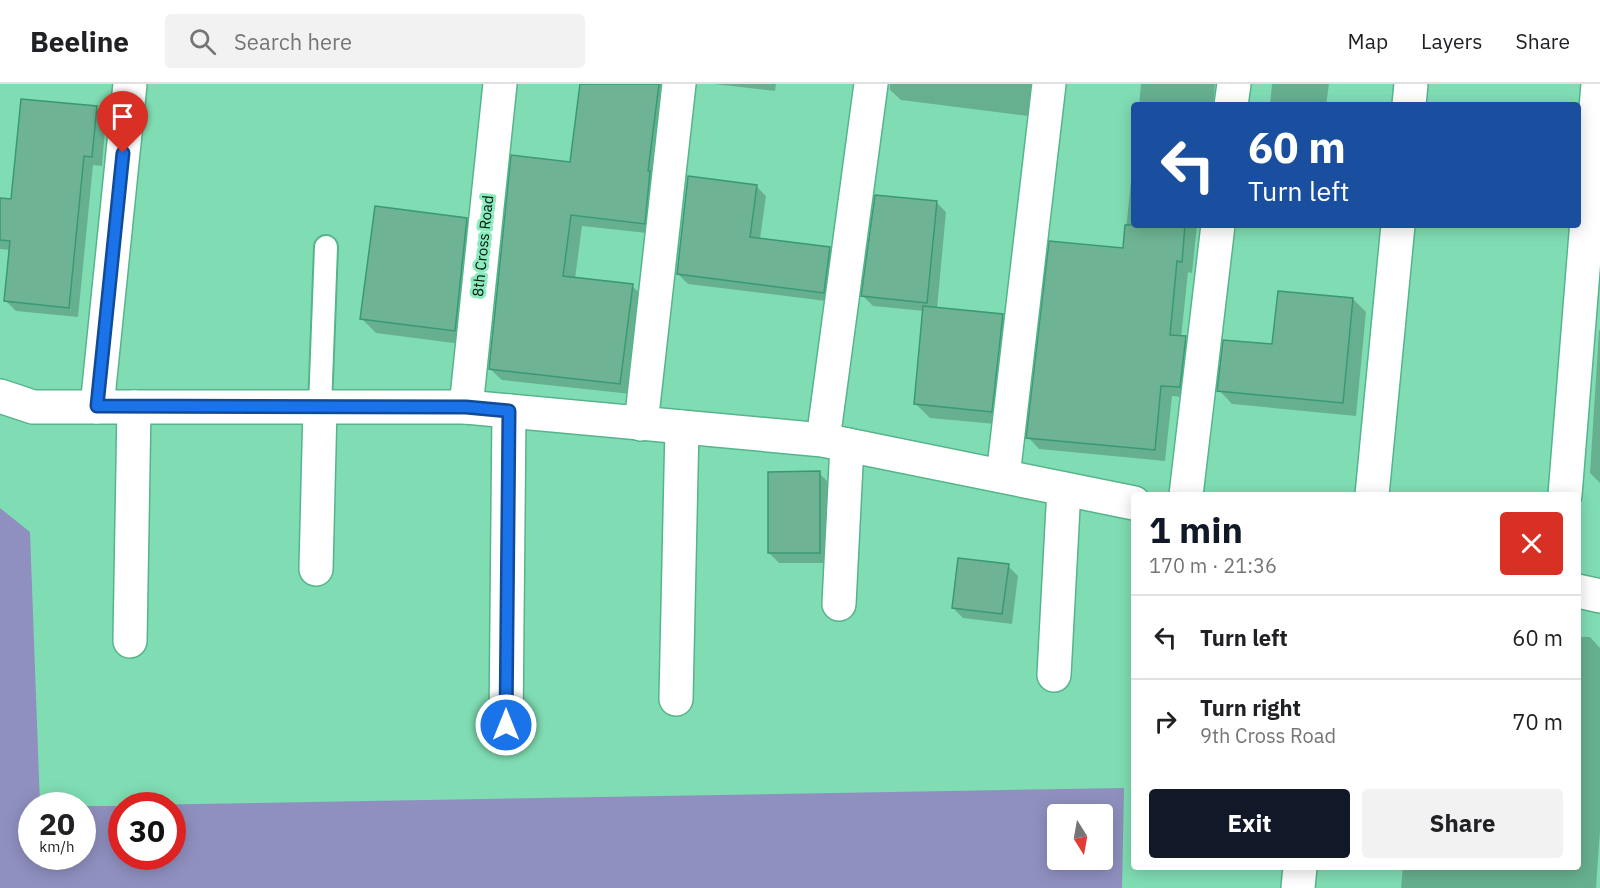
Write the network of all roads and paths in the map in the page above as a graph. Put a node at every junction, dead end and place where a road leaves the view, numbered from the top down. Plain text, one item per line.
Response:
1 (130, 84) edge
2 (500, 84) edge
3 (679, 84) edge
4 (871, 84) edge
5 (1049, 84) edge
6 (1234, 84) edge
7 (1411, 84) edge
8 (1598, 84) edge
9 (1232, 102) edge
10 (1409, 102) edge
11 (1218, 228) edge
12 (1398, 228) edge
13 (326, 247) dead end
14 (0, 396) edge
15 (97, 406) junction
16 (134, 407) junction
17 (320, 407) junction
18 (466, 407) junction
19 (509, 411) junction
20 (641, 424) junction
21 (682, 427) junction
22 (835, 442) junction
23 (1003, 476) junction
24 (1064, 489) junction
25 (1186, 492) edge
26 (1372, 492) edge
27 (1565, 492) edge
28 (1131, 502) edge
29 (316, 569) dead end
30 (1581, 592) edge
31 (1600, 596) edge
32 (839, 604) dead end
33 (130, 641) dead end
34 (1054, 675) dead end
35 (676, 699) dead end
36 (506, 725) dead end
37 (1300, 870) edge
38 (1298, 888) edge

1 - 15 street
2 - 18 street, 8th Cross Road
3 - 20 street
4 - 22 street
5 - 23 street
6 - 9 street
7 - 10 street
8 - 27 street
11 - 25 street
12 - 26 street
13 - 17 lane
14 - 15 street
15 - 16 street
16 - 17 street
16 - 33 street
17 - 18 street
17 - 29 street
18 - 19 street
19 - 20 street
19 - 36 street
20 - 21 street
21 - 22 street
21 - 35 street
22 - 23 street
22 - 32 street
23 - 24 street
24 - 28 street
24 - 34 street
30 - 31 street
37 - 38 street

